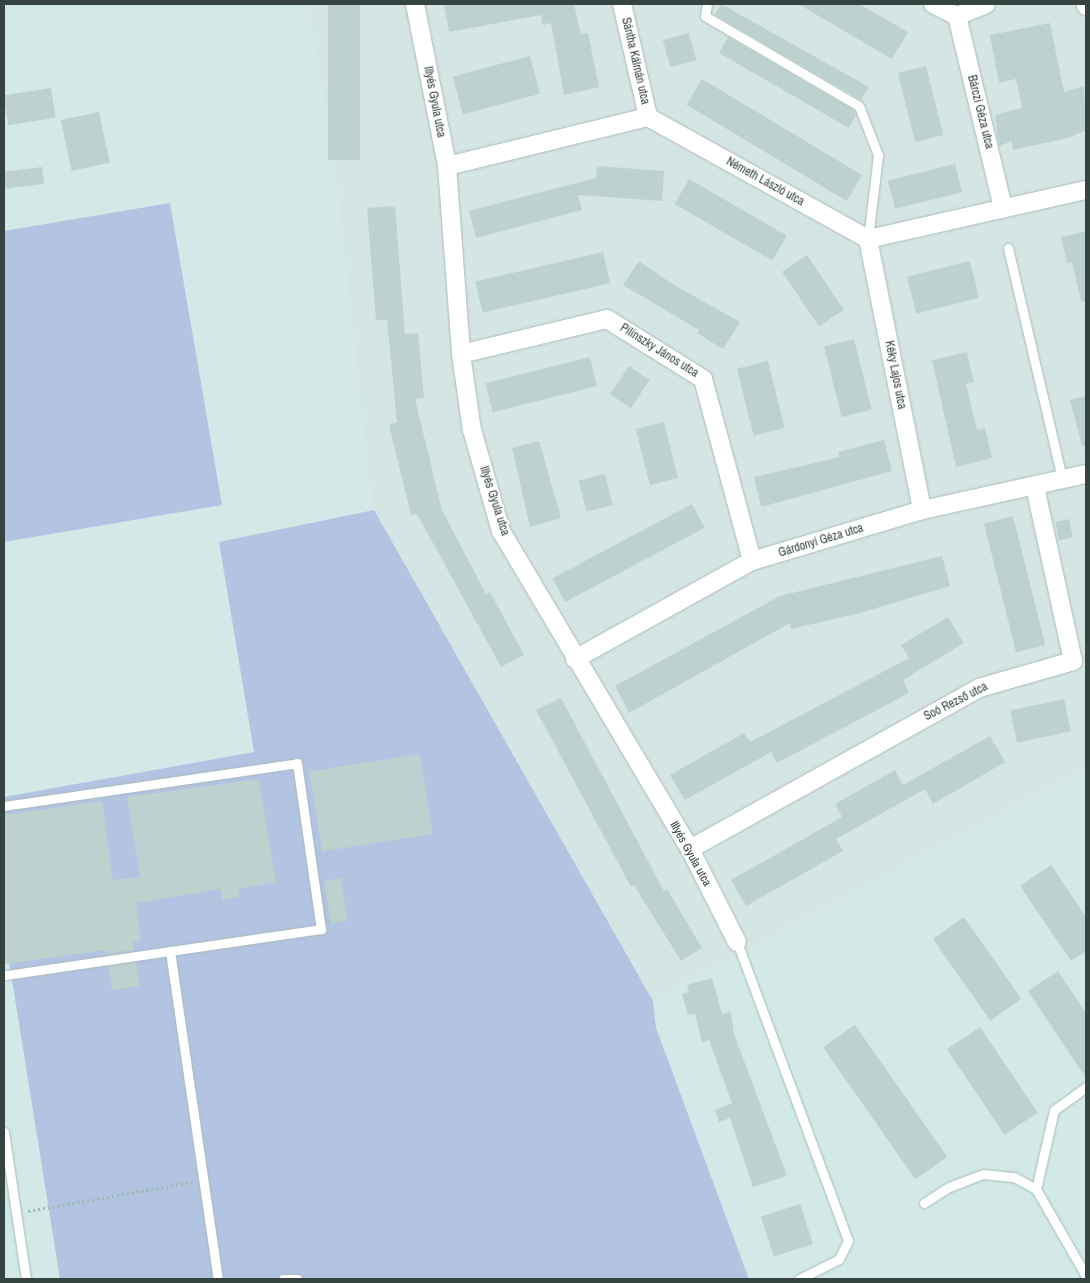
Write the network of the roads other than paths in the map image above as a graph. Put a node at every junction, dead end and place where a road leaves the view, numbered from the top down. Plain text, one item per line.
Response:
1 (415, 4) edge
2 (622, 4) edge
3 (707, 4) edge
4 (932, 4) edge
5 (986, 4) edge
6 (957, 16) junction
7 (648, 117) junction
8 (447, 166) junction
9 (1086, 190) edge
10 (1003, 208) junction
11 (868, 239) junction
12 (1008, 248) dead end
13 (461, 354) junction
14 (1086, 474) edge
15 (1062, 479) junction
16 (1035, 486) junction
17 (922, 510) junction
18 (752, 561) junction
19 (575, 659) junction
20 (4, 806) edge
21 (690, 849) junction
22 (736, 942) joint
23 (170, 951) junction
24 (4, 975) edge
25 (1086, 1087) edge
26 (4, 1132) edge
27 (1036, 1189) junction
28 (924, 1203) dead end
29 (1086, 1276) edge
30 (809, 1277) edge
31 (26, 1279) edge
32 (218, 1279) edge
33 (283, 1279) edge
34 (297, 1279) edge
35 (799, 1279) edge

1 - 8 street, Illyés Gyula utca
2 - 7 street, Sántha Kálmán utca
3 - 11 lane
4 - 6 street
5 - 6 street
6 - 10 street, Bárczi Géza utca
7 - 8 street
7 - 11 street, Németh László utca
8 - 13 street, Illyés Gyula utca
9 - 10 street
10 - 11 street
11 - 17 street, Kéky Lajos utca
12 - 15 lane
13 - 18 street, Pilinszky János utca
13 - 19 street, Illyés Gyula utca
14 - 15 street, Gárdonyi Géza utca
15 - 16 street, Gárdonyi Géza utca
16 - 17 street, Gárdonyi Géza utca
16 - 21 street, Soó Rezső utca
17 - 18 street, Gárdonyi Géza utca
18 - 19 street, Gárdonyi Géza utca
19 - 21 street, Illyés Gyula utca
20 - 23 lane
21 - 22 street, Illyés Gyula utca
22 - 30 lane
23 - 24 lane
23 - 32 lane
25 - 27 lane
26 - 31 lane
27 - 28 lane
27 - 29 lane
30 - 35 lane
33 - 34 lane

